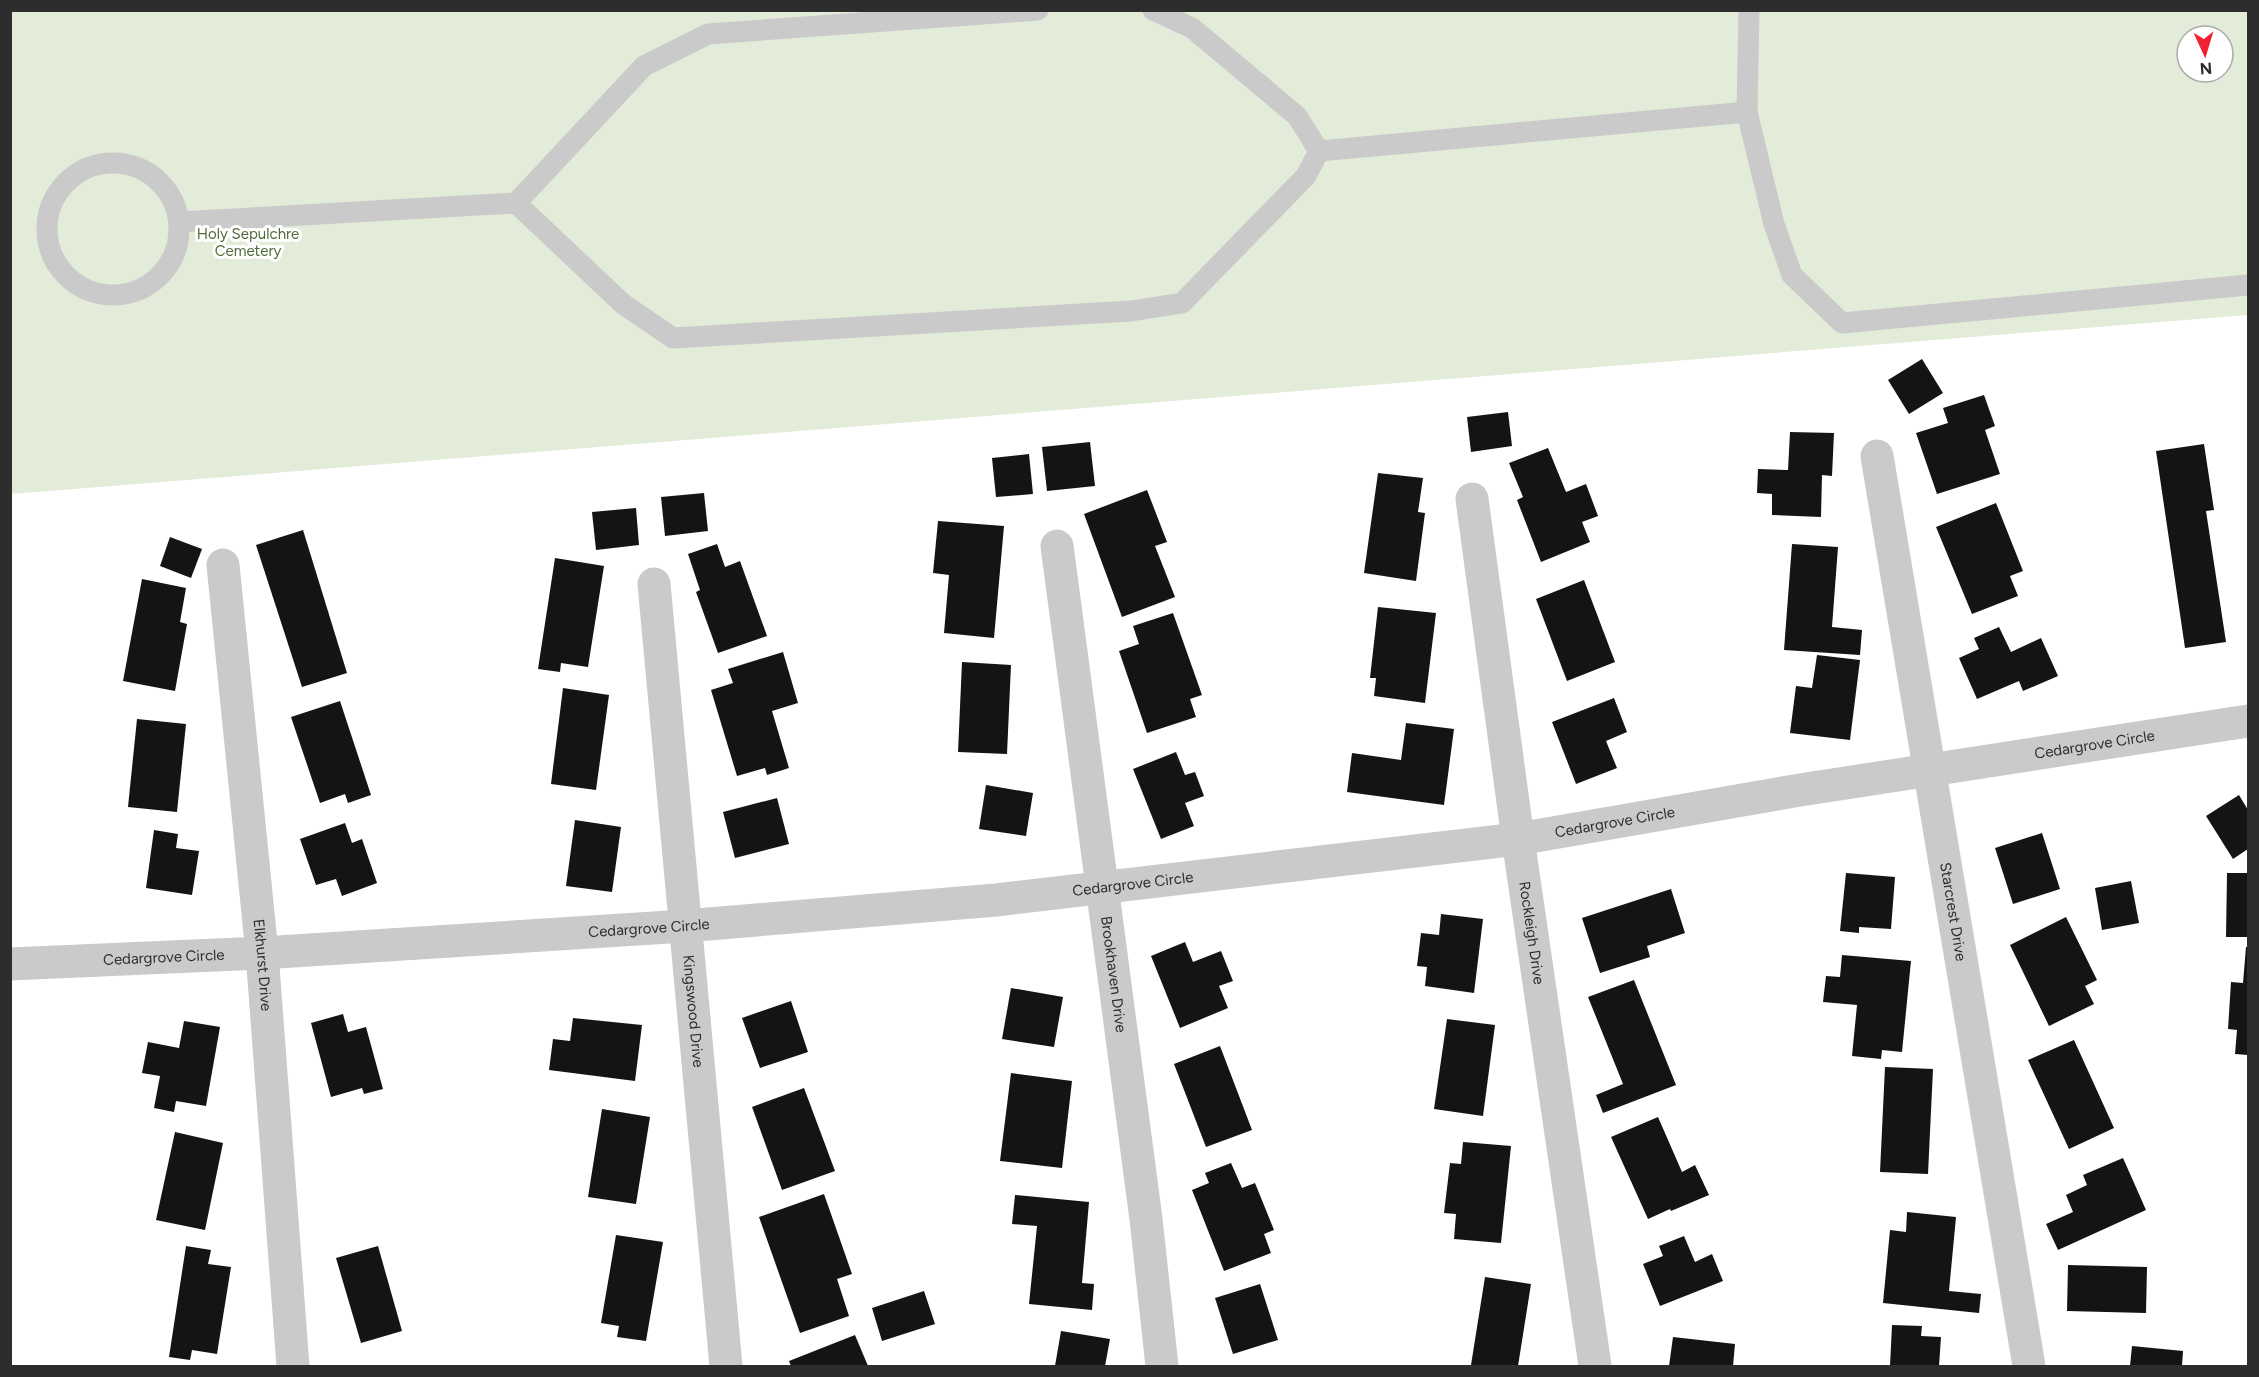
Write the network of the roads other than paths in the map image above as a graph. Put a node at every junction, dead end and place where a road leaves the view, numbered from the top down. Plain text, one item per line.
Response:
1 (1038, 10) edge
2 (1153, 10) edge
3 (1749, 10) edge
4 (1747, 112) junction
5 (1319, 151) junction
6 (516, 203) junction
7 (179, 222) junction
8 (2248, 285) edge
9 (1876, 456) dead end
10 (1472, 499) dead end
11 (1057, 546) dead end
12 (223, 565) dead end
13 (654, 585) dead end
14 (2248, 721) edge
15 (1929, 771) junction
16 (1518, 839) junction
17 (1102, 887) junction
18 (685, 926) junction
19 (262, 953) junction
20 (10, 964) edge
21 (293, 1366) edge
22 (726, 1366) edge
23 (1162, 1366) edge
24 (1594, 1366) edge
25 (2029, 1366) edge

1 - 6 lane
2 - 5 lane
3 - 4 lane
4 - 5 lane
4 - 8 lane
5 - 6 lane
6 - 7 lane
7 - 7 lane
9 - 15 street, Starcrest Drive
10 - 16 street, Rockleigh Drive
11 - 17 street, Brookhaven Drive
12 - 19 street, Elkhurst Drive
13 - 18 street, Kingswood Drive
14 - 15 street, Cedargrove Circle
15 - 16 street, Cedargrove Circle
15 - 25 street, Starcrest Drive
16 - 17 street, Cedargrove Circle
16 - 24 street, Rockleigh Drive
17 - 18 street, Cedargrove Circle
17 - 23 street, Brookhaven Drive
18 - 19 street, Cedargrove Circle
18 - 22 street, Kingswood Drive
19 - 20 street, Cedargrove Circle
19 - 21 street, Elkhurst Drive

